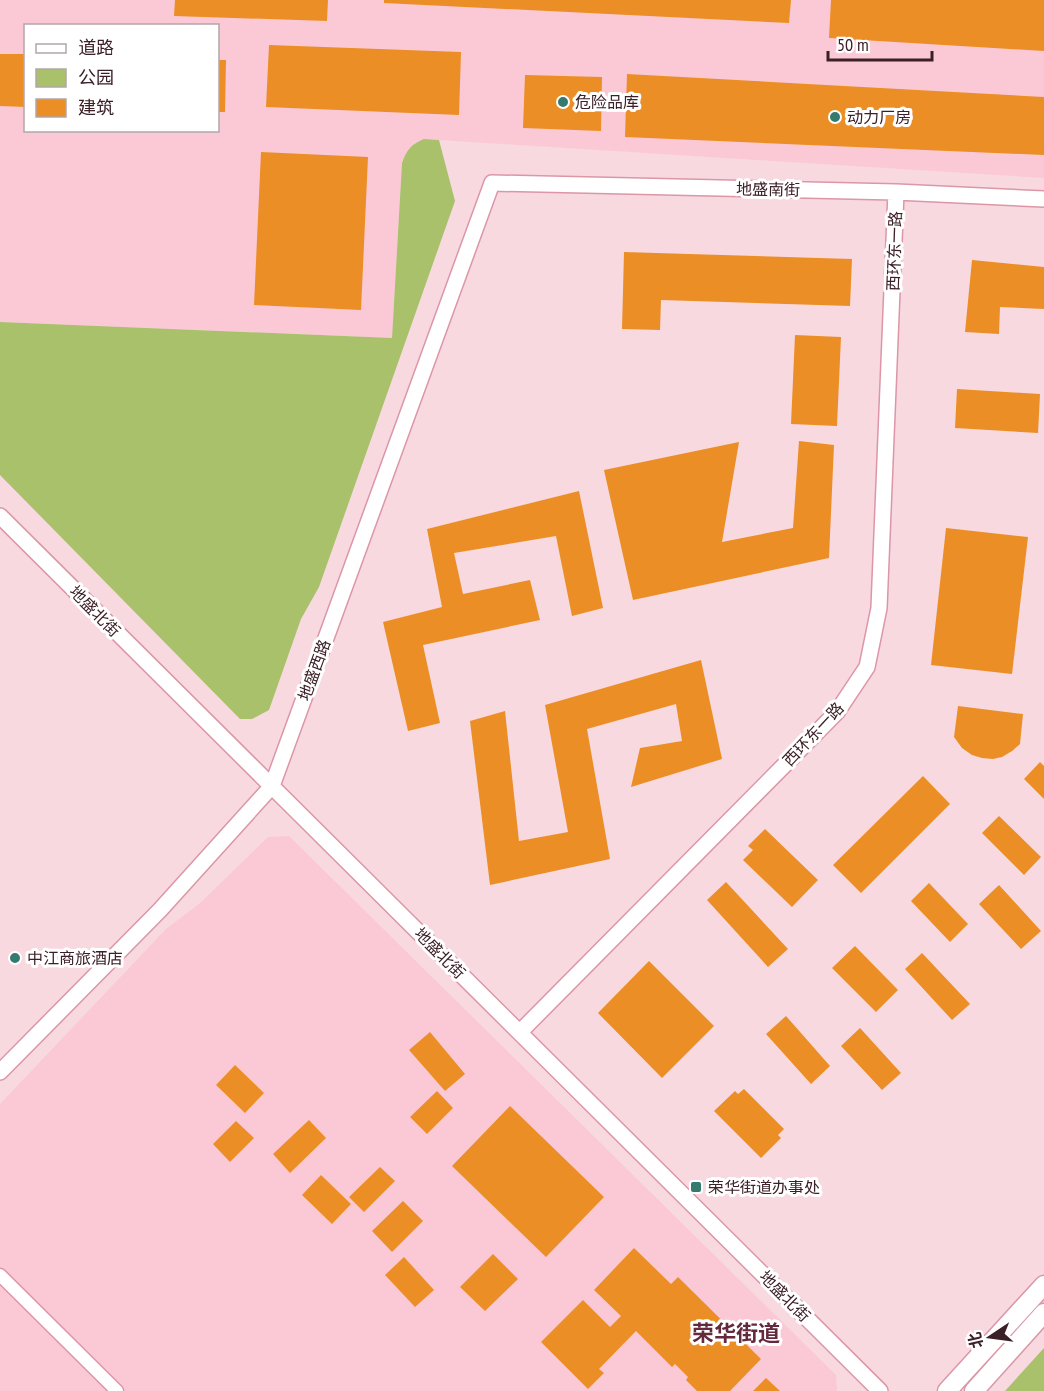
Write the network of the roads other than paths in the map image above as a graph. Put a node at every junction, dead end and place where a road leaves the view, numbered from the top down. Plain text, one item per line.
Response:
1 (492, 183) joint
2 (896, 192) junction
3 (1044, 199) edge
4 (0, 516) edge
5 (272, 786) junction
6 (520, 1032) junction
7 (0, 1072) edge
8 (0, 1275) edge
9 (1044, 1285) edge
10 (1044, 1313) edge
11 (117, 1391) edge
12 (880, 1391) edge
13 (947, 1391) edge
14 (974, 1391) edge

1 - 2 street, 地盛南街
1 - 5 street, 地盛西路
2 - 3 street, 地盛南街
2 - 6 street, 西环东一路
4 - 5 street, 地盛北街
5 - 6 street, 地盛北街
5 - 7 street, 地盛西路
6 - 12 street, 地盛北街
8 - 11 street
9 - 13 main road
10 - 14 main road

